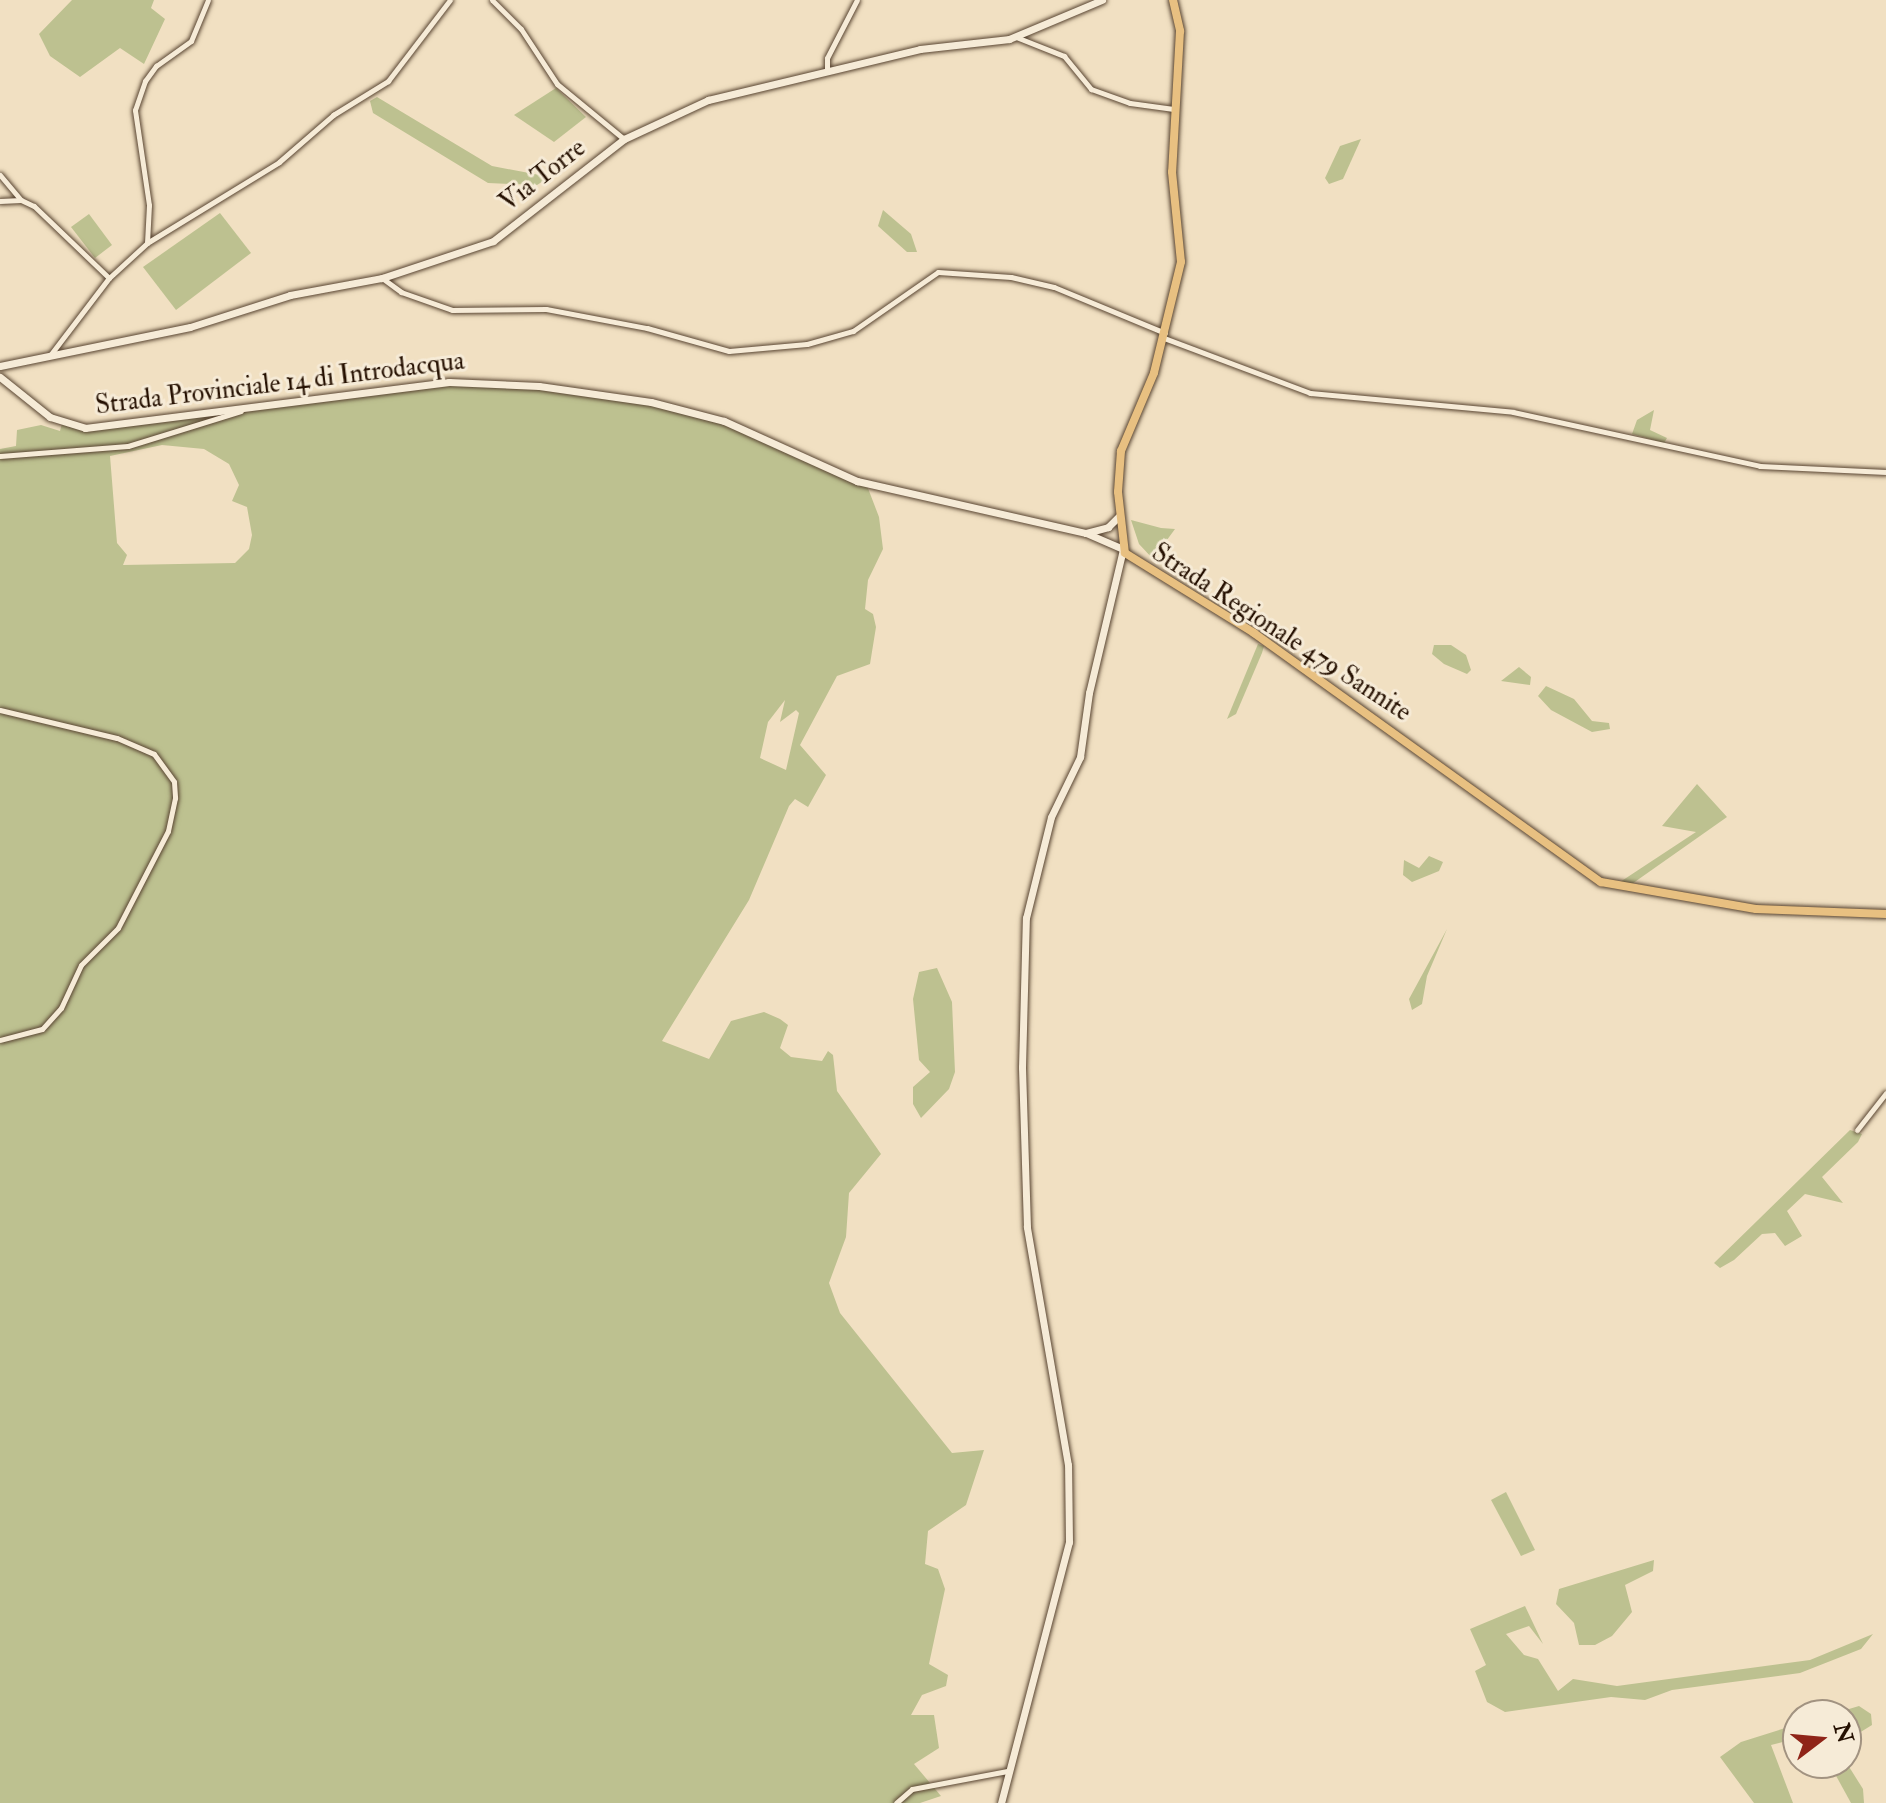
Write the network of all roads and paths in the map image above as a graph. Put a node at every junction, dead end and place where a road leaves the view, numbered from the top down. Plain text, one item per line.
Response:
1 (208, 0) edge
2 (450, 0) edge
3 (492, 0) edge
4 (857, 0) edge
5 (1102, 0) edge
6 (1173, 0) edge
7 (1016, 37) junction
8 (827, 71) junction
9 (1174, 109) junction
10 (624, 139) junction
11 (0, 175) edge
12 (21, 200) junction
13 (0, 201) edge
14 (147, 243) junction
15 (109, 278) junction
16 (382, 278) junction
17 (1165, 336) junction
18 (51, 355) junction
19 (0, 366) edge
20 (0, 377) edge
21 (242, 406) junction
22 (0, 456) edge
23 (1886, 472) edge
24 (1119, 516) junction
25 (1086, 533) junction
26 (1123, 549) junction
27 (0, 710) edge
28 (1886, 914) edge
29 (0, 1040) edge
30 (1886, 1093) edge
31 (1857, 1130) dead end
32 (1007, 1771) junction
33 (896, 1803) edge
34 (1001, 1803) edge

1 - 14 street
2 - 14 street
3 - 10 street
4 - 8 street
5 - 7 main road, Via Torre
6 - 9 main road, Strada Regionale 479 Sannite
7 - 8 main road, Via Torre
7 - 9 street
8 - 10 main road, Via Torre
9 - 17 main road, Strada Regionale 479 Sannite
10 - 16 main road, Via Torre
11 - 12 street
12 - 13 street
12 - 15 street
14 - 15 street
15 - 18 street
16 - 17 street
16 - 18 main road, Via Torre
17 - 23 street
17 - 24 main road, Strada Regionale 479 Sannite
18 - 19 main road, Via Torre
20 - 21 main road, Strada Provinciale 14 di Introdacqua
21 - 22 street
21 - 25 main road, Strada Provinciale 14 di Introdacqua
24 - 25 main road
24 - 26 main road, Strada Regionale 479 Sannite
25 - 26 main road, Strada Provinciale 14 di Introdacqua
26 - 28 main road, Strada Regionale 479 Sannite
26 - 32 main road
27 - 29 street
30 - 31 street
32 - 33 street
32 - 34 main road

